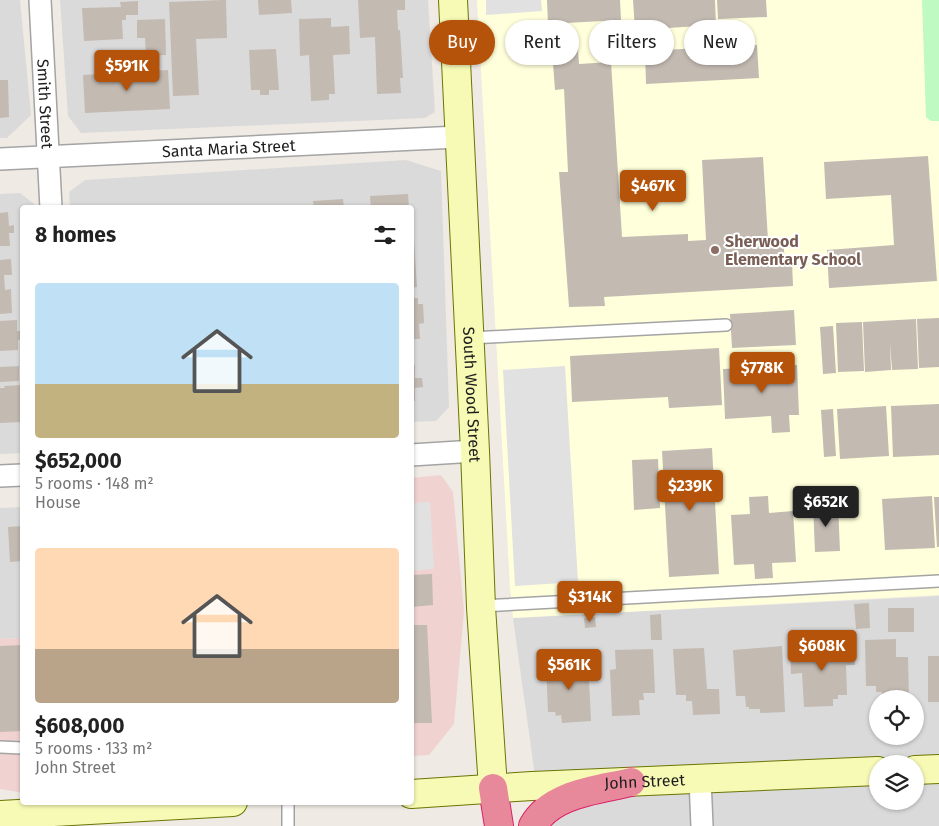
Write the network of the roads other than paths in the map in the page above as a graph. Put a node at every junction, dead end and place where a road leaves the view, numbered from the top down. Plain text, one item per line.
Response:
1 (40, 0) edge
2 (452, 0) edge
3 (458, 137) junction
4 (48, 156) junction
5 (0, 159) edge
6 (51, 205) edge
7 (726, 325) dead end
8 (469, 338) junction
9 (475, 451) junction
10 (414, 454) edge
11 (20, 475) edge
12 (0, 476) edge
13 (939, 581) edge
14 (481, 606) junction
15 (0, 747) edge
16 (20, 748) edge
17 (924, 770) edge
18 (939, 770) edge
19 (869, 771) edge
20 (700, 779) junction
21 (631, 782) junction
22 (492, 788) junction
23 (414, 794) edge
24 (148, 805) edge
25 (288, 805) edge
26 (73, 807) edge
27 (0, 815) edge
28 (288, 826) edge
29 (492, 826) edge
30 (499, 826) edge
31 (533, 826) edge
32 (702, 826) edge

1 - 4 street, Smith Street
2 - 3 street, South Wood Street
3 - 4 street, Santa Maria Street
3 - 8 street, South Wood Street
4 - 5 street, Santa Maria Street
4 - 6 street, Smith Street
7 - 8 lane
8 - 9 street, South Wood Street
9 - 10 street
9 - 14 street, South Wood Street
11 - 12 street
13 - 14 lane
14 - 22 street, South Wood Street
15 - 16 lane
17 - 18 street
19 - 20 street, John Street
20 - 21 street, John Street
20 - 32 street
21 - 22 street, John Street
21 - 31 highway
22 - 23 street, John Street
22 - 29 highway
22 - 30 highway
24 - 26 street
25 - 28 lane
26 - 27 street

